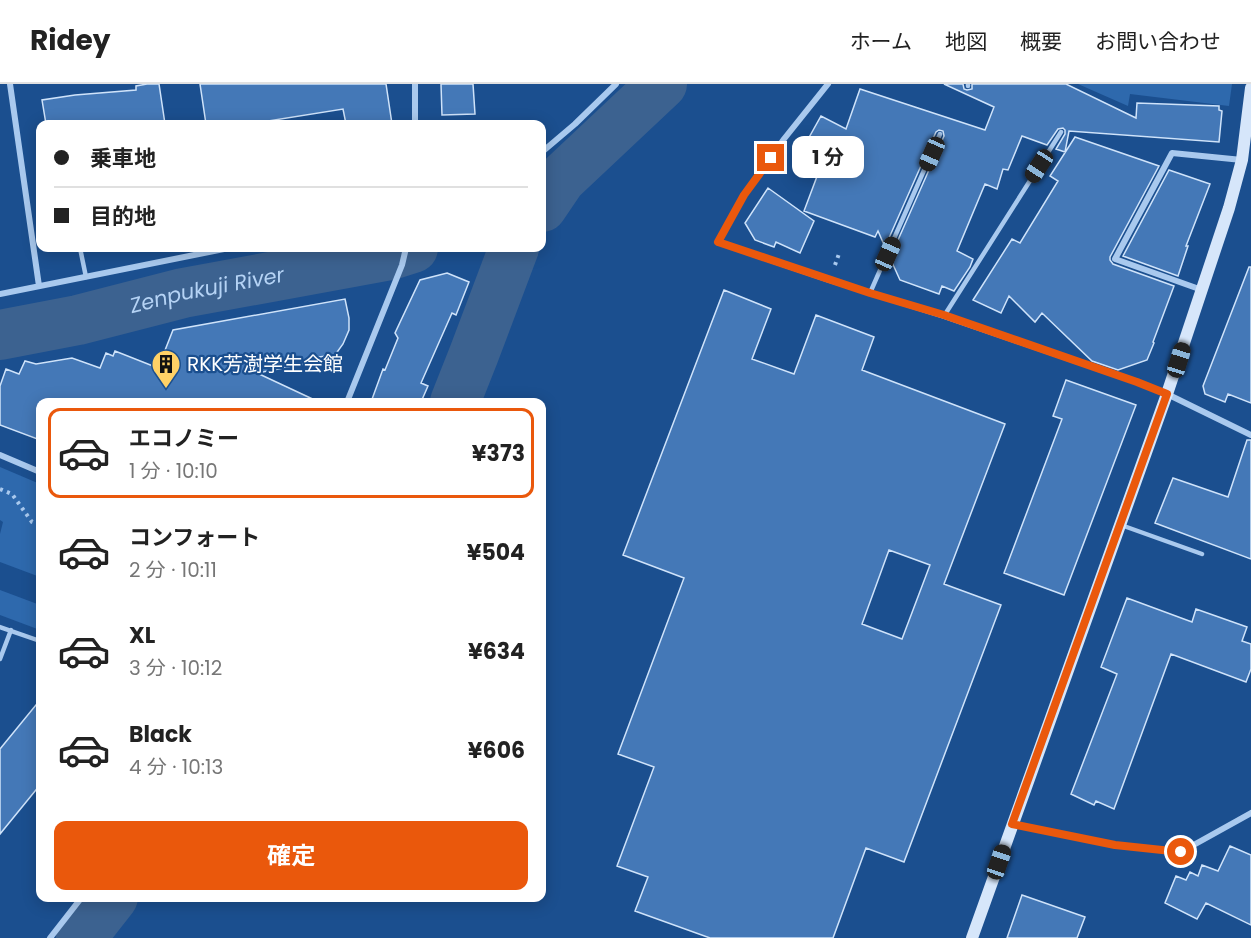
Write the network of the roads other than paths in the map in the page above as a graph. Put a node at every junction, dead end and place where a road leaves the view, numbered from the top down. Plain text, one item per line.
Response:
1 (10, 84) edge
2 (415, 84) edge
3 (616, 84) edge
4 (828, 84) edge
5 (1251, 93) edge
6 (415, 120) edge
7 (1061, 132) dead end
8 (940, 134) dead end
9 (546, 149) edge
10 (1242, 160) junction
11 (81, 252) edge
12 (210, 252) edge
13 (405, 252) edge
14 (86, 277) junction
15 (39, 286) junction
16 (1202, 290) junction
17 (870, 293) junction
18 (0, 294) edge
19 (944, 315) junction
20 (1167, 394) junction
21 (349, 398) edge
22 (1251, 435) edge
23 (0, 455) edge
24 (36, 470) edge
25 (1121, 525) junction
26 (1202, 554) dead end
27 (0, 627) edge
28 (11, 630) junction
29 (36, 639) edge
30 (0, 659) edge
31 (1251, 813) edge
32 (1012, 824) junction
33 (78, 902) edge
34 (50, 938) edge
35 (972, 938) edge

1 - 15 street
2 - 6 street
3 - 9 street
4 - 17 street
5 - 10 street
7 - 19 lane
8 - 17 lane
10 - 16 street
10 - 16 street
11 - 14 lane
12 - 14 street
13 - 21 street
14 - 15 street
15 - 18 street
16 - 20 street
17 - 19 street
19 - 20 street
20 - 22 street
20 - 25 street
23 - 24 street
25 - 26 lane
25 - 32 street
27 - 28 lane
28 - 29 lane
28 - 30 lane
31 - 32 street
32 - 35 street
33 - 34 street

